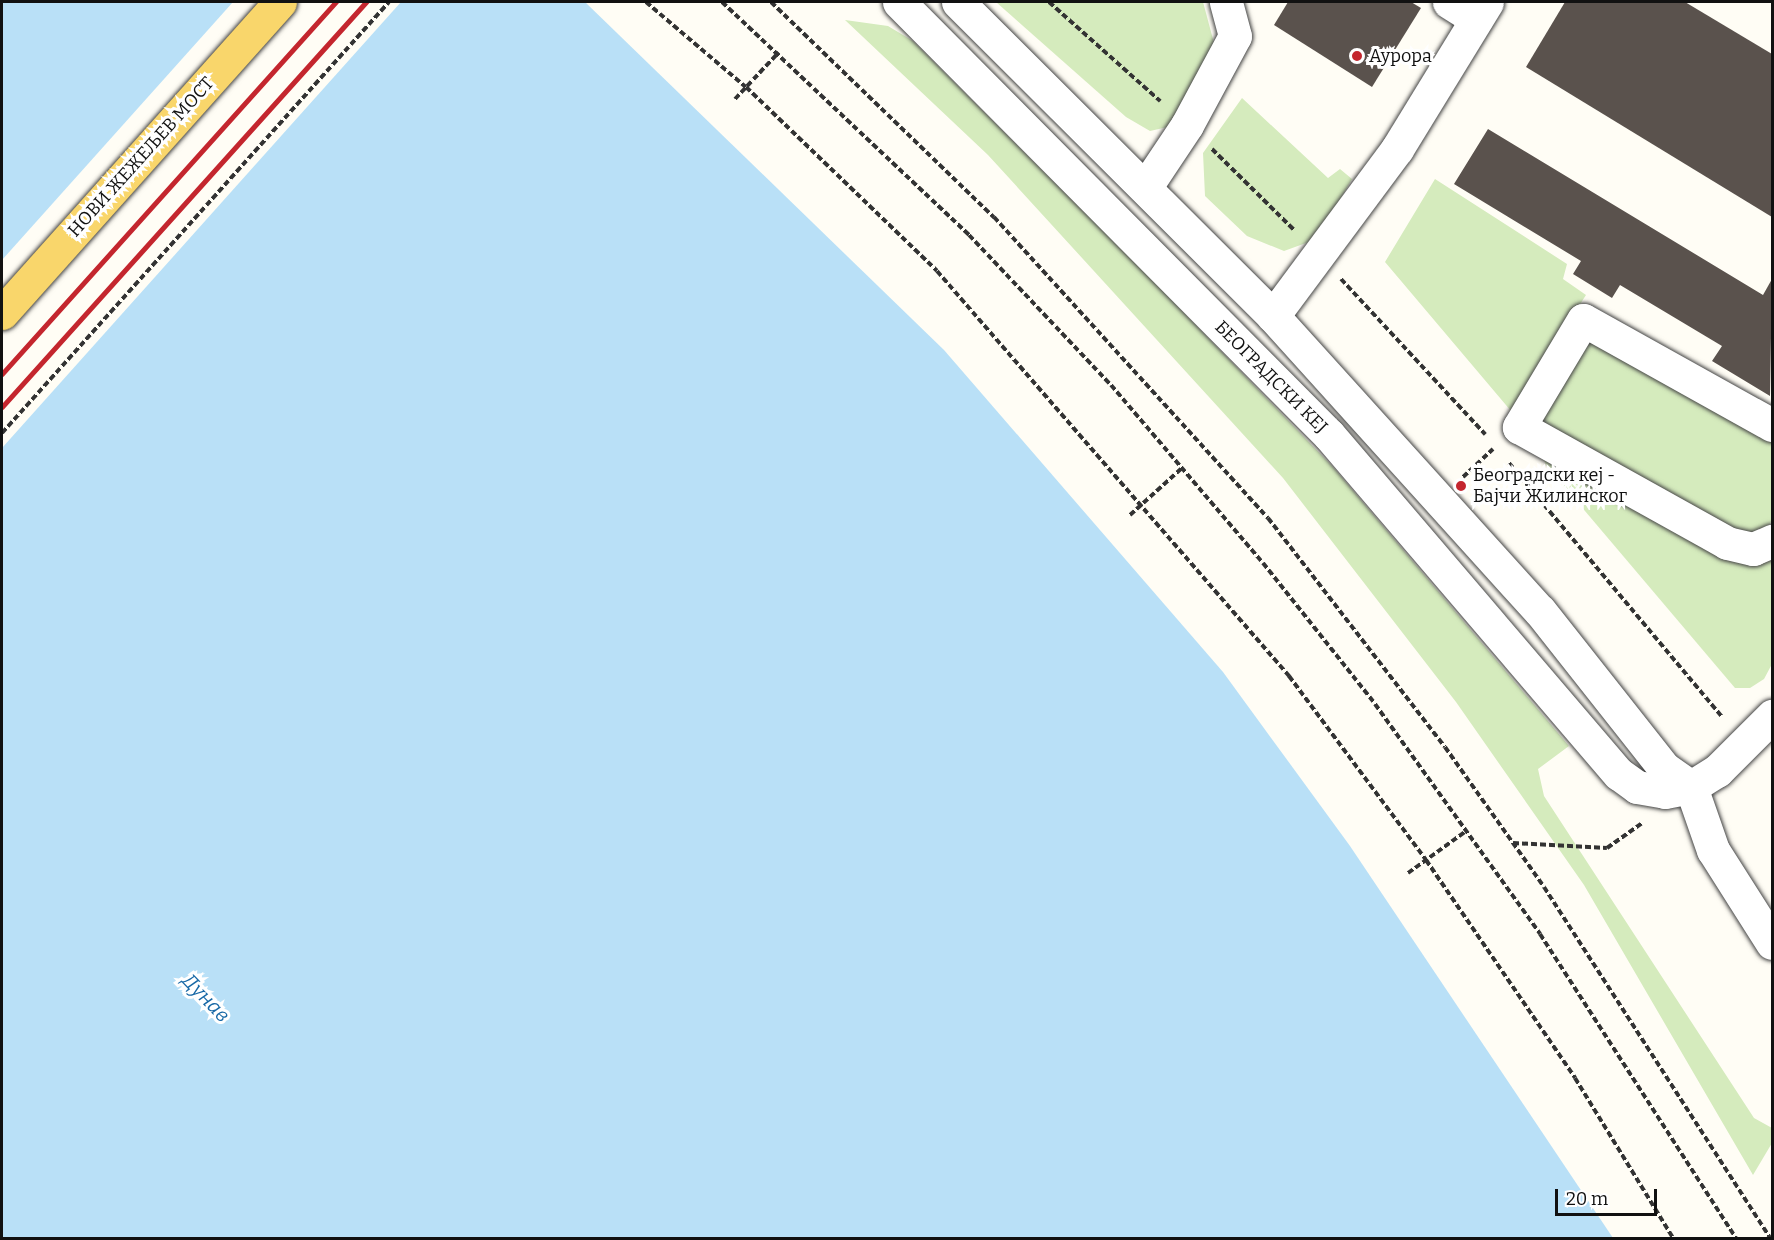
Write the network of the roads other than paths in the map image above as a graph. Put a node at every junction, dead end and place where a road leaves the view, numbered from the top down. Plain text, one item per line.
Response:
1 (280, 2) edge
2 (899, 2) edge
3 (958, 2) edge
4 (1226, 2) edge
5 (1449, 2) edge
6 (1482, 10) edge
7 (1147, 185) junction
8 (2, 313) edge
9 (1273, 316) junction
10 (1773, 425) edge
11 (1773, 541) edge
12 (1773, 716) edge
13 (1691, 786) junction
14 (1773, 943) edge

1 - 8 main road, НОВИ ЖЕЖЕЉЕВ МОСТ
2 - 13 street, БЕОГРАДСКИ КЕЈ
3 - 7 street
4 - 7 street
5 - 6 street
6 - 9 street
7 - 9 street
9 - 13 street
10 - 11 street
12 - 13 street
13 - 14 street

